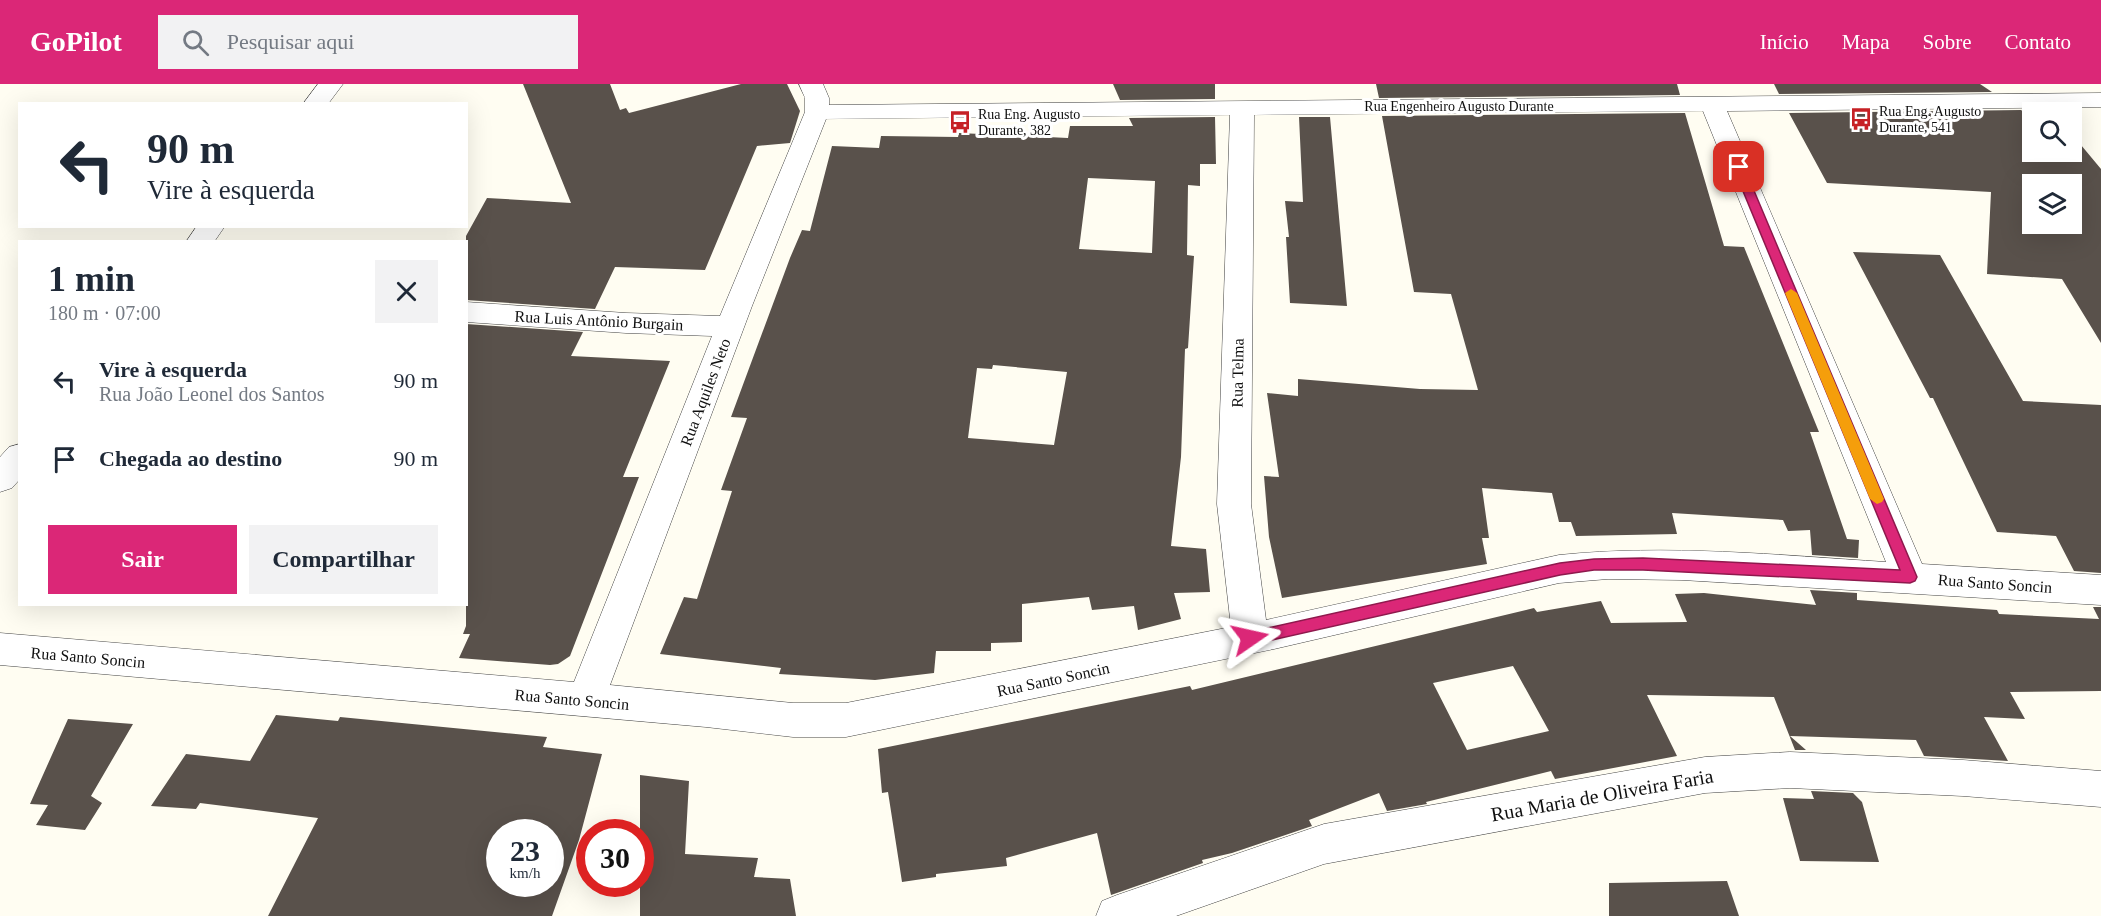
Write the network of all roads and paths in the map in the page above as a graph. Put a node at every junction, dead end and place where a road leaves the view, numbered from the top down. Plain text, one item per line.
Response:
1 (331, 84) edge
2 (814, 98) edge
3 (2101, 100) edge
4 (317, 102) edge
5 (1712, 104) junction
6 (1242, 107) junction
7 (468, 312) edge
8 (731, 326) junction
9 (18, 458) edge
10 (0, 479) edge
11 (1910, 577) junction
12 (2101, 590) edge
13 (1250, 638) junction
14 (0, 649) edge
15 (586, 700) junction
16 (2101, 789) edge
17 (1117, 916) edge

1 - 4 street
2 - 6 street, Rua Engenheiro Augusto Durante
2 - 8 street, Rua Aquiles Neto
3 - 5 street, Rua Engenheiro Augusto Durante
5 - 6 street, Rua Engenheiro Augusto Durante
5 - 11 street
6 - 13 street, Rua Telma
7 - 8 street, Rua Luis Antônio Burgain
8 - 15 street, Rua Aquiles Neto
9 - 10 street
11 - 12 street, Rua Santo Soncin
11 - 13 street, Rua Santo Soncin
13 - 15 street, Rua Santo Soncin
14 - 15 street, Rua Santo Soncin
16 - 17 street, Rua Maria de Oliveira Faria

